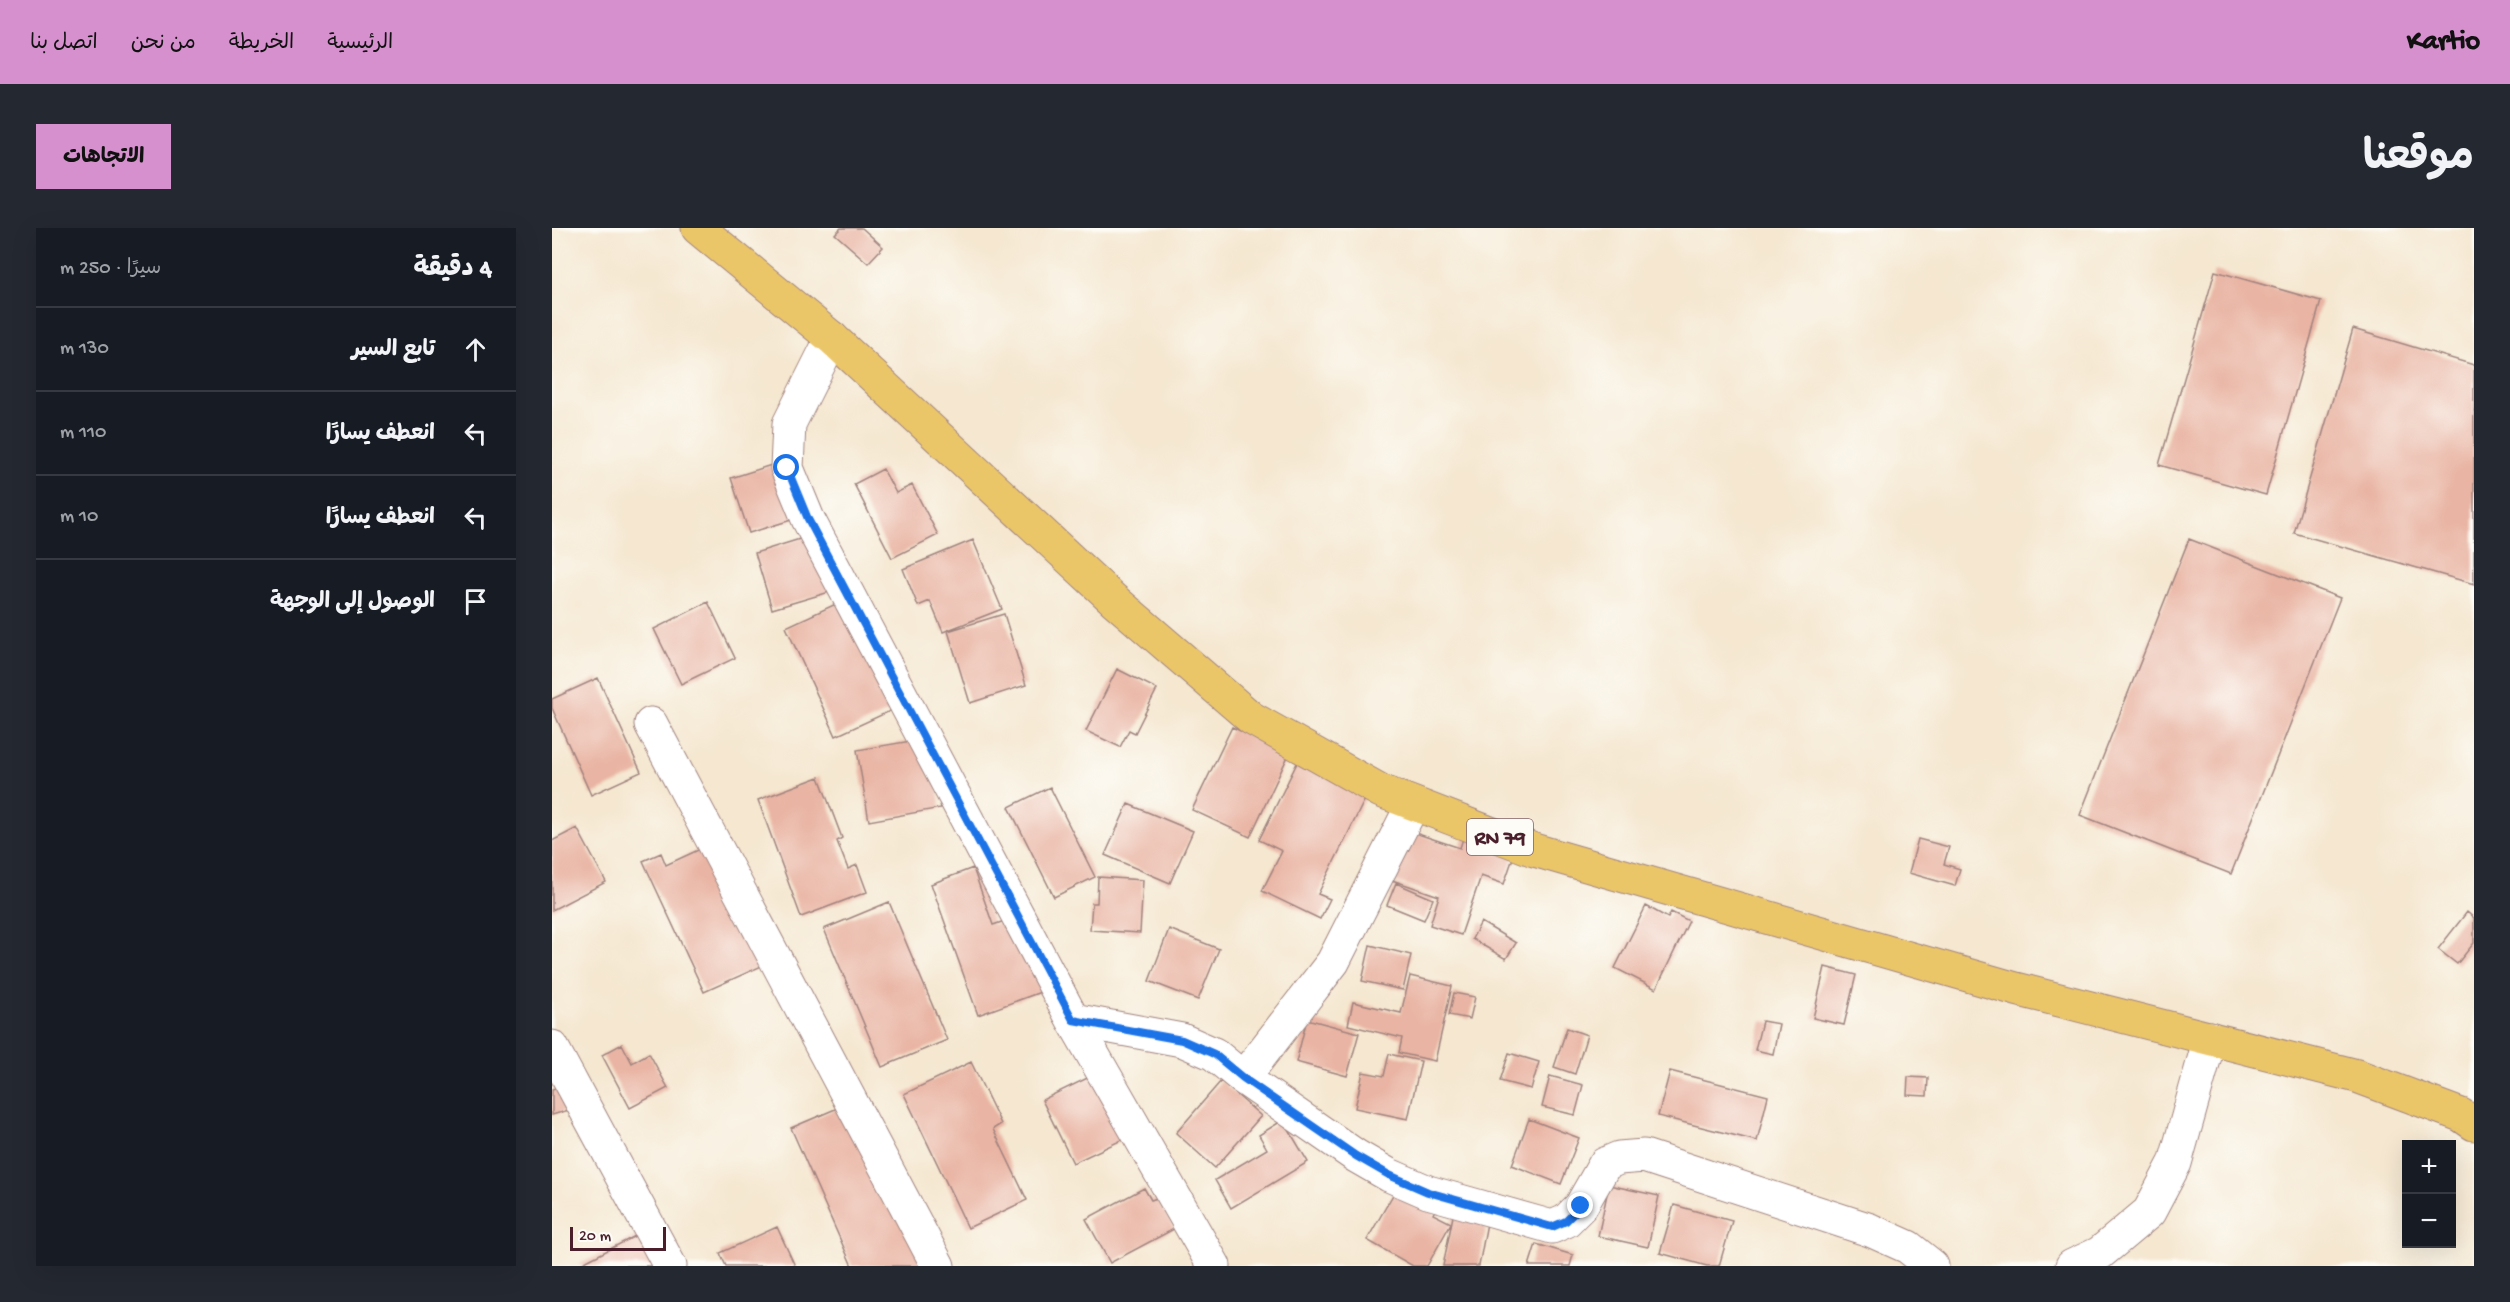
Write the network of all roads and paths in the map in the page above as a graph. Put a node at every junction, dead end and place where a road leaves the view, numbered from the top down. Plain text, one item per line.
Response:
1 (698, 228) edge
2 (832, 338) junction
3 (651, 724) dead end
4 (1413, 804) junction
5 (1073, 1020) junction
6 (2210, 1038) junction
7 (552, 1047) edge
8 (1243, 1078) junction
9 (2474, 1124) edge
10 (670, 1266) edge
11 (938, 1266) edge
12 (1214, 1266) edge
13 (1932, 1266) edge
14 (2072, 1266) edge

1 - 2 main road, RN 79
2 - 4 main road, RN 79
2 - 5 street
3 - 11 street
4 - 6 main road, RN 79
4 - 8 street
5 - 8 street
5 - 12 street
6 - 9 main road, RN 79
6 - 14 street
7 - 10 street
8 - 13 street

